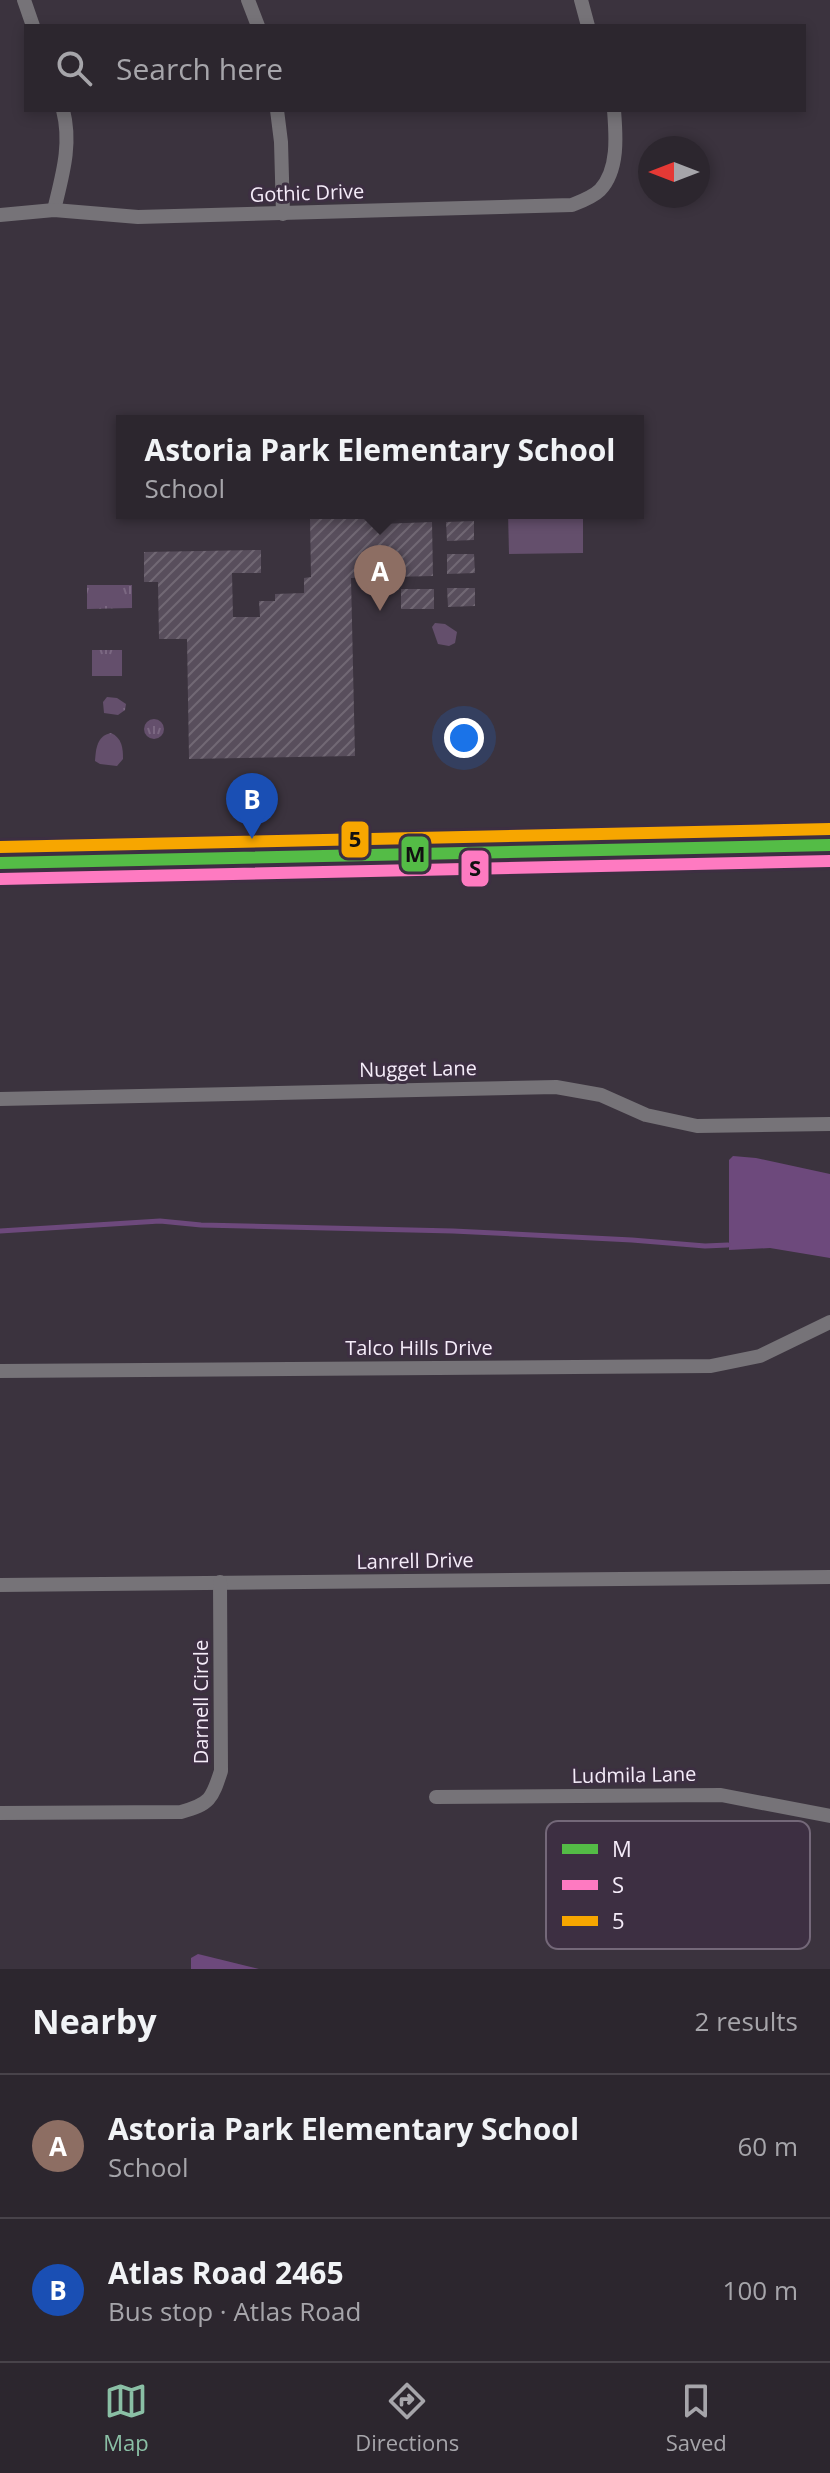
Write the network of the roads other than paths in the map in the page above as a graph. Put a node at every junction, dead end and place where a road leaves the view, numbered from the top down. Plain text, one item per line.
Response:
1 (24, 0) edge
2 (248, 0) edge
3 (581, 0) edge
4 (32, 24) edge
5 (257, 24) edge
6 (587, 24) edge
7 (63, 112) edge
8 (277, 112) edge
9 (614, 112) edge
10 (54, 210) junction
11 (283, 214) junction
12 (0, 215) edge
13 (830, 845) edge
14 (0, 863) edge
15 (0, 1099) edge
16 (830, 1124) edge
17 (830, 1322) edge
18 (0, 1371) edge
19 (830, 1577) edge
20 (220, 1582) junction
21 (0, 1585) edge
22 (436, 1797) dead end
23 (0, 1813) edge
24 (830, 1816) edge

1 - 4 street
2 - 5 street
3 - 6 street
7 - 10 street
8 - 11 street
9 - 11 street, Gothic Drive
10 - 11 street, Gothic Drive
10 - 12 street, Gothic Drive
13 - 14 street
15 - 16 street, Nugget Lane
17 - 18 street, Talco Hills Drive
19 - 20 street, Lanrell Drive
20 - 21 street, Lanrell Drive
20 - 23 street, Darnell Circle
22 - 24 street, Ludmila Lane

